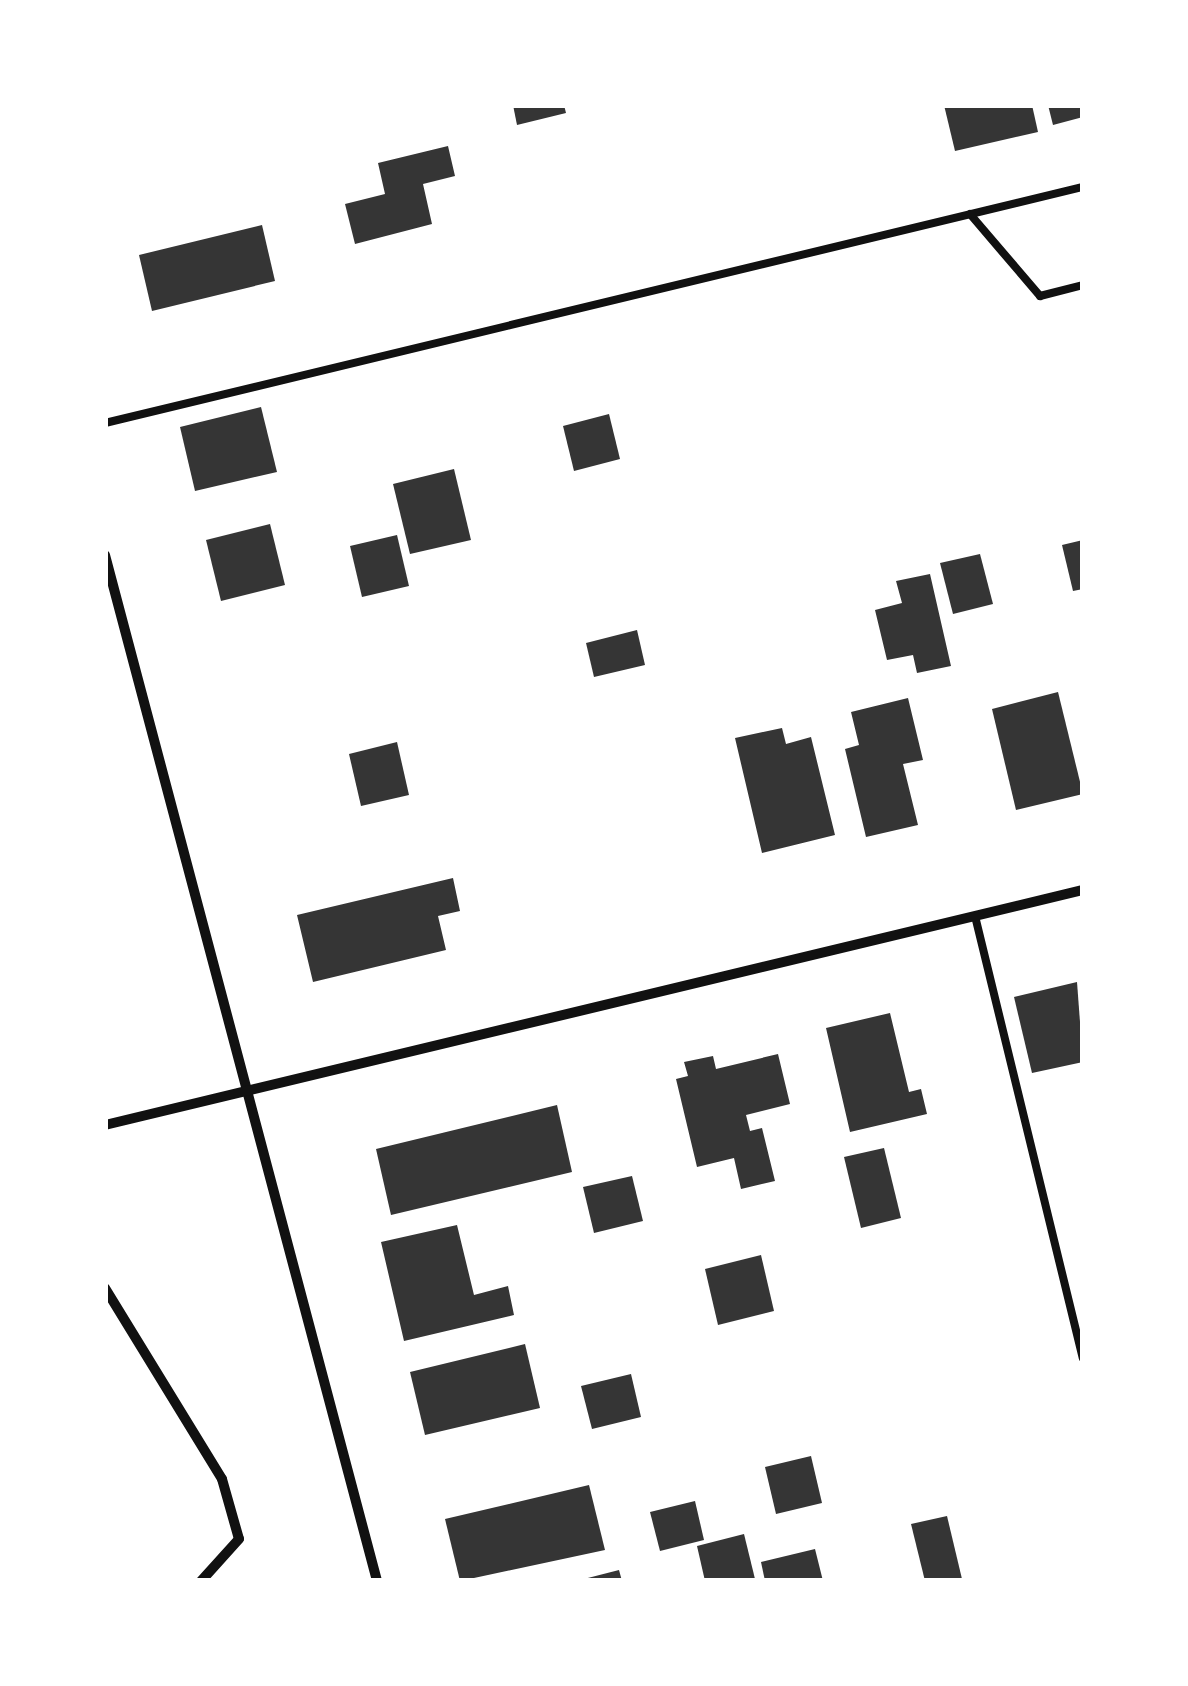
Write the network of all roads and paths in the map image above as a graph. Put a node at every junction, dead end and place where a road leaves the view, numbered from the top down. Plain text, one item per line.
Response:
1 (1083, 186) edge
2 (970, 214) junction
3 (1083, 285) edge
4 (105, 424) edge
5 (105, 555) edge
6 (1083, 890) edge
7 (975, 916) junction
8 (242, 1090) junction
9 (105, 1124) edge
10 (105, 1288) edge
11 (1083, 1358) edge
12 (201, 1581) edge
13 (377, 1581) edge

1 - 2 lane
2 - 3 lane
2 - 4 lane
5 - 8 street
6 - 7 street
7 - 8 street
7 - 11 lane
8 - 9 street
8 - 13 street
10 - 12 street

